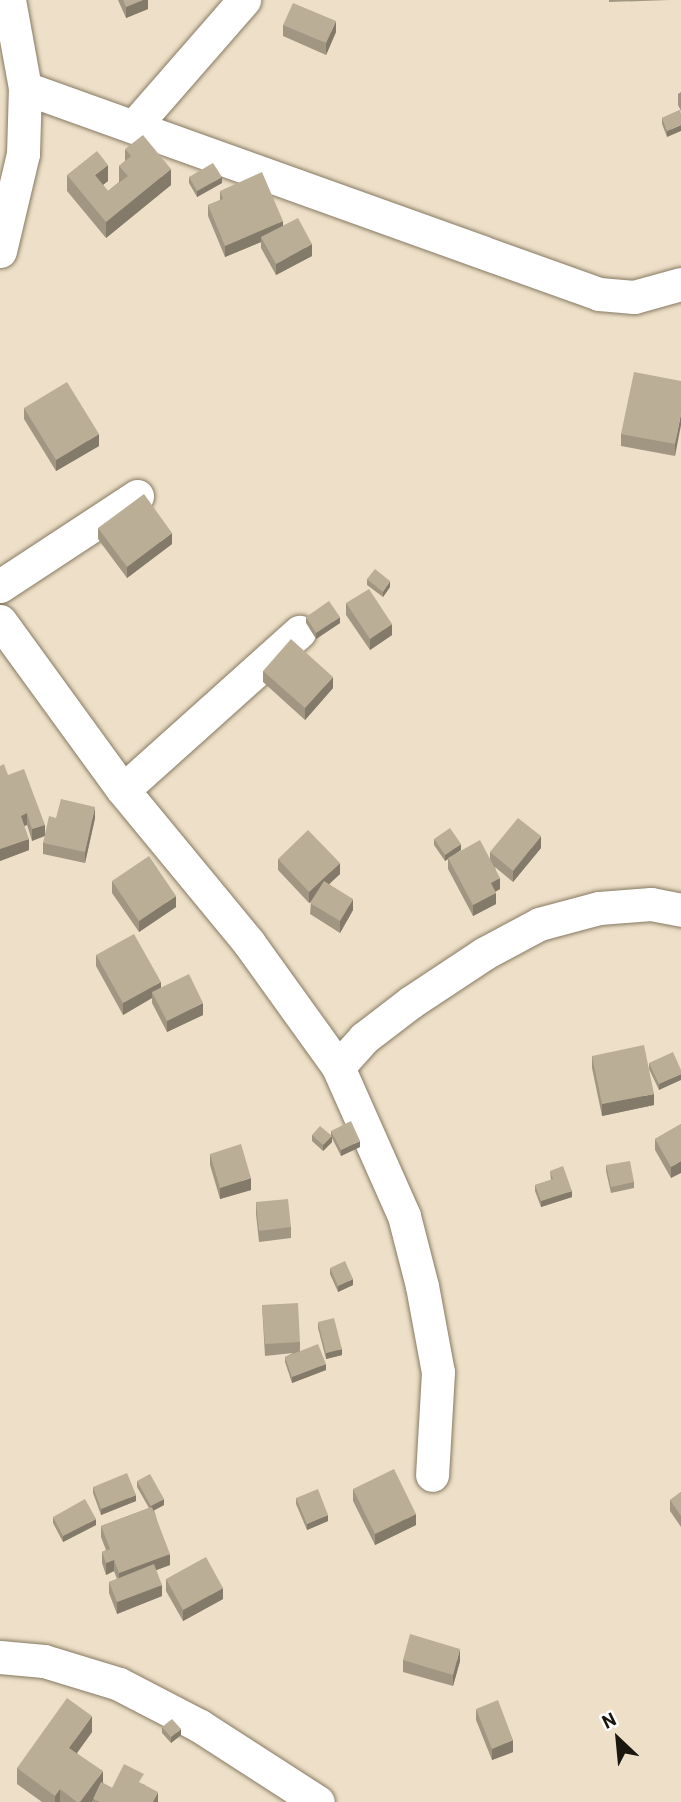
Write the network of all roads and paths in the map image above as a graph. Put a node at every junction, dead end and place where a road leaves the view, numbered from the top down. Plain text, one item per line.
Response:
1 (9, 0) edge
2 (244, 0) edge
3 (25, 88) junction
4 (135, 125) junction
5 (0, 251) edge
6 (681, 284) edge
7 (137, 496) edge
8 (0, 586) edge
9 (0, 621) edge
10 (299, 632) dead end
11 (123, 790) junction
12 (681, 910) edge
13 (338, 1067) junction
14 (432, 1475) dead end
15 (0, 1657) edge
16 (318, 1802) edge

1 - 3 street
2 - 4 street
3 - 4 street
3 - 5 street
4 - 6 street
7 - 8 street
9 - 11 street
10 - 11 street
11 - 13 street
12 - 13 street
13 - 14 street
15 - 16 street

